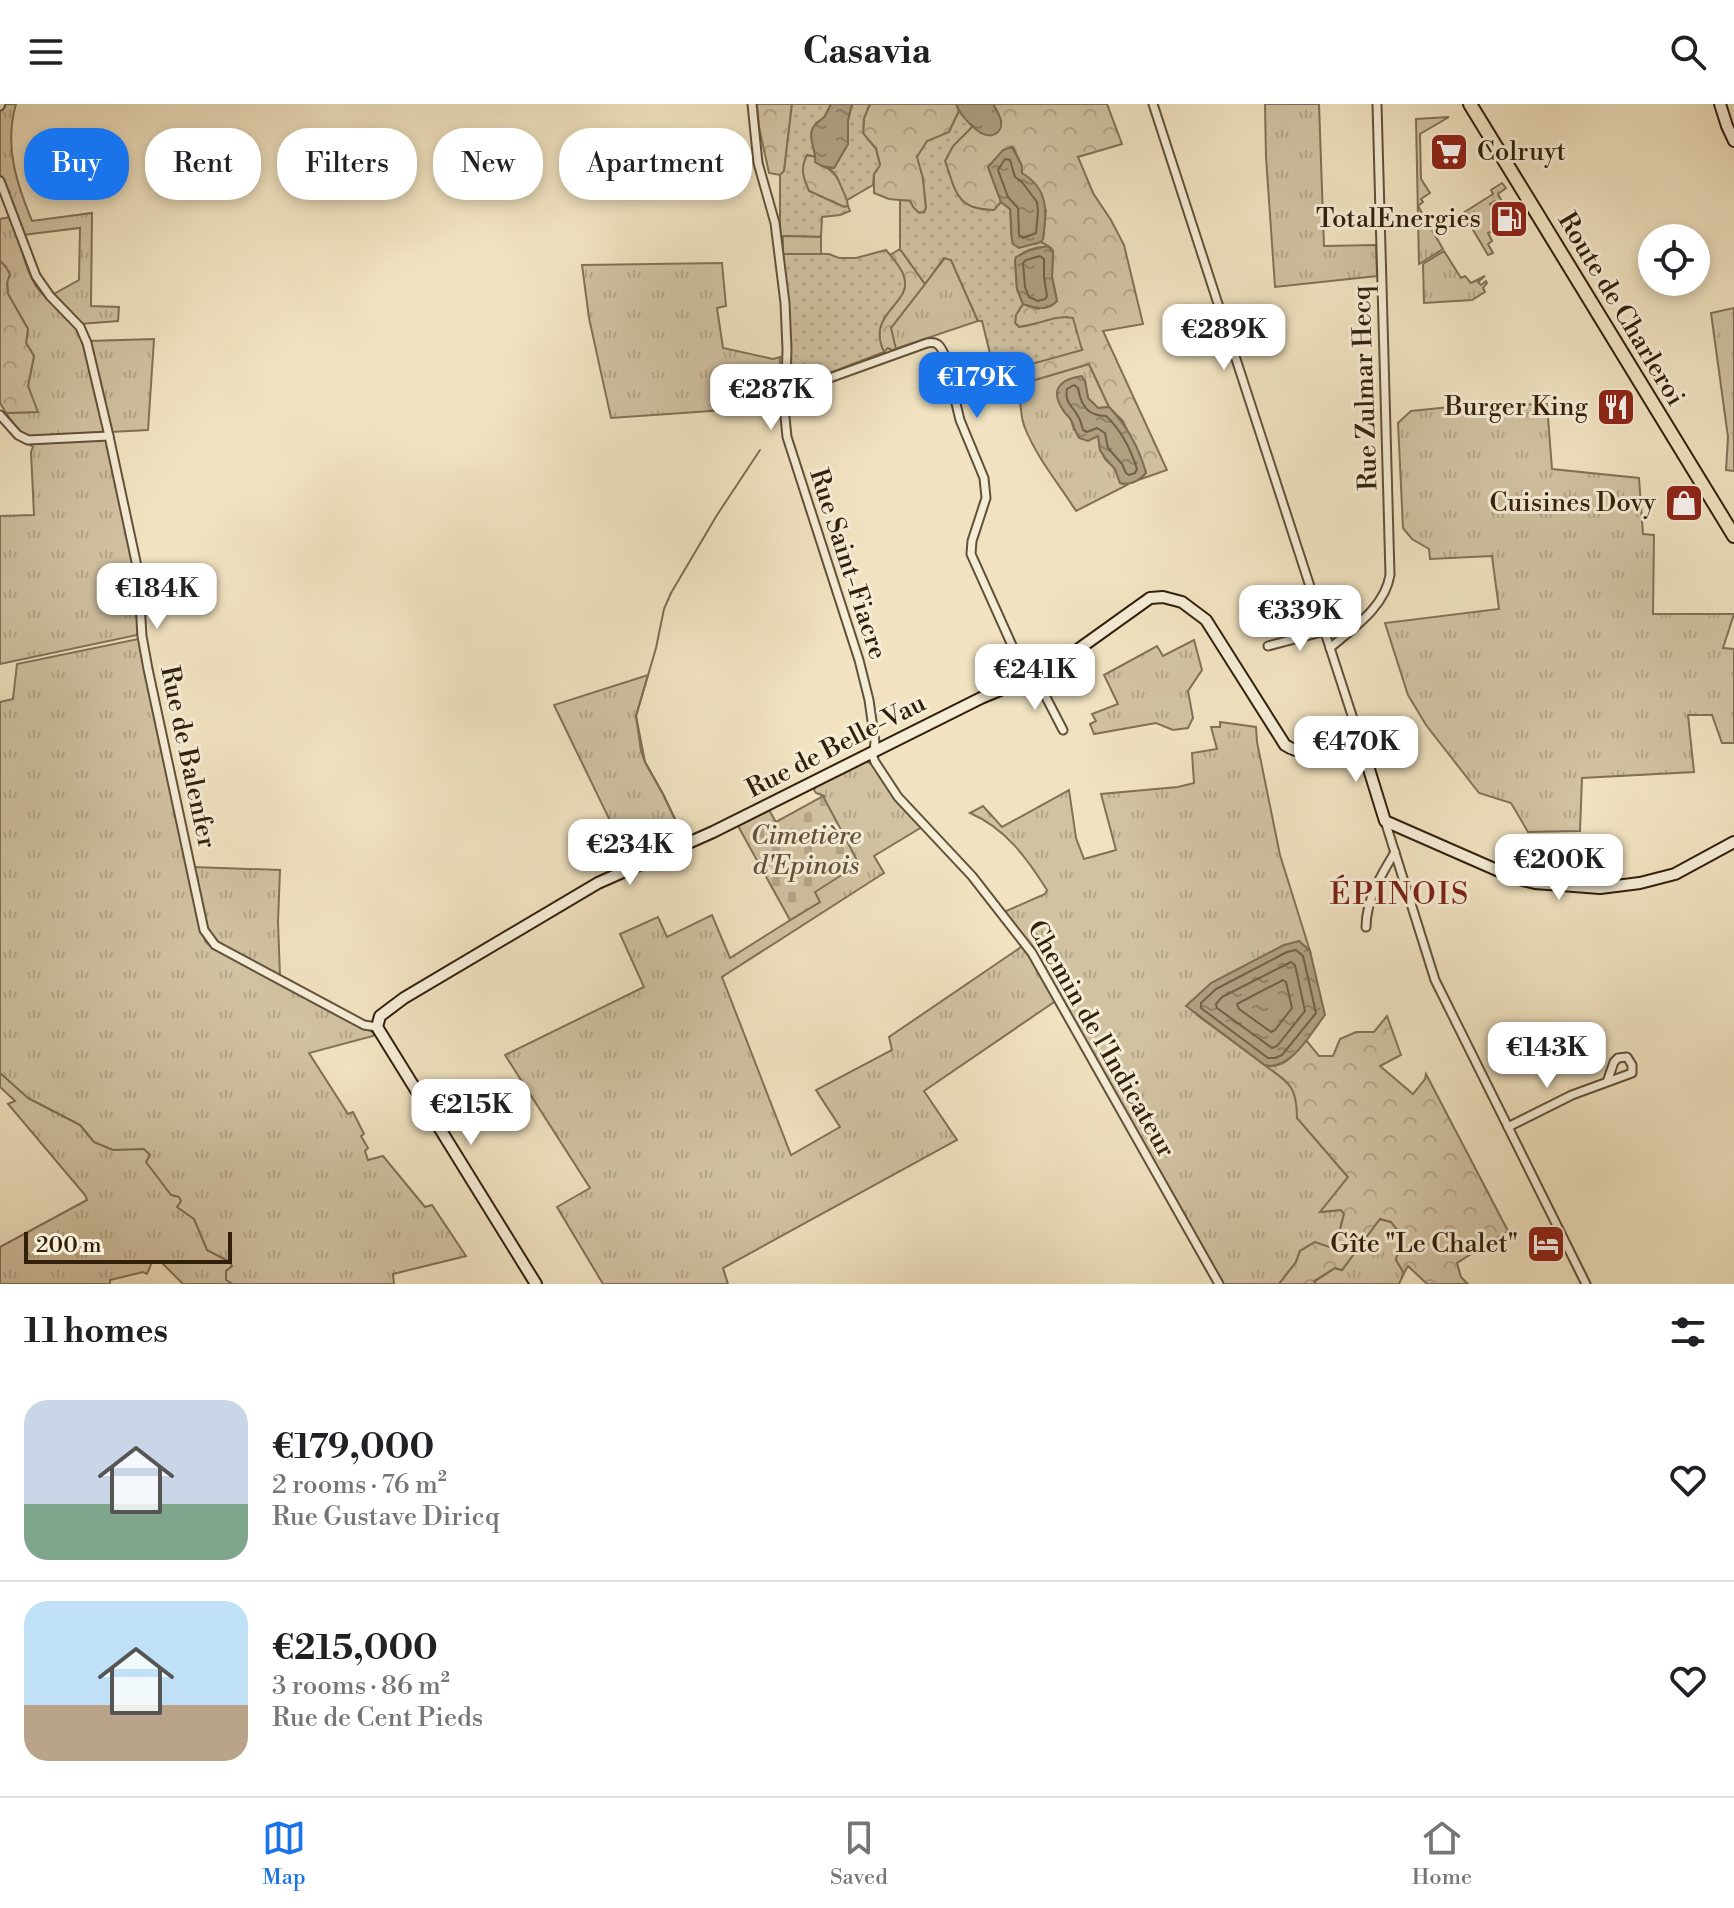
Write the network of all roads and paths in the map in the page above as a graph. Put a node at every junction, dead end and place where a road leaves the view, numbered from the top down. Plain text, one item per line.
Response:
1 (752, 104) edge
2 (1153, 104) edge
3 (1377, 104) edge
4 (1470, 104) edge
5 (1720, 104) edge
6 (1734, 141) edge
7 (0, 181) edge
8 (785, 394) junction
9 (0, 415) edge
10 (109, 436) junction
11 (1734, 536) edge
12 (1325, 631) junction
13 (1268, 646) dead end
14 (1330, 648) junction
15 (1032, 680) junction
16 (1063, 730) dead end
17 (1359, 737) junction
18 (874, 752) junction
19 (1385, 821) junction
20 (1734, 842) edge
21 (1395, 852) junction
22 (1366, 927) dead end
23 (377, 1027) junction
24 (1607, 1082) dead end
25 (1508, 1127) junction
26 (536, 1284) edge
27 (1219, 1284) edge
28 (1586, 1284) edge

1 - 8 street, Rue Saint-Fiacre
2 - 12 street
3 - 14 street, Rue Zulmar Hecq
4 - 11 main road, Route de Charleroi
5 - 6 street
7 - 10 street, Rue de Balenfer
8 - 15 street
8 - 18 street, Rue Saint-Fiacre
9 - 10 street
10 - 23 street, Rue de Balenfer
12 - 13 street
12 - 14 street
14 - 17 street
15 - 16 street
15 - 17 street, Rue de Belle-Vau
15 - 18 street, Rue de Belle-Vau
17 - 19 street
18 - 23 street, Rue de Belle-Vau
18 - 27 street, Chemin de l'Indicateur
19 - 20 street
19 - 21 street
21 - 22 street
21 - 25 street
23 - 26 street
24 - 25 street
25 - 28 street

